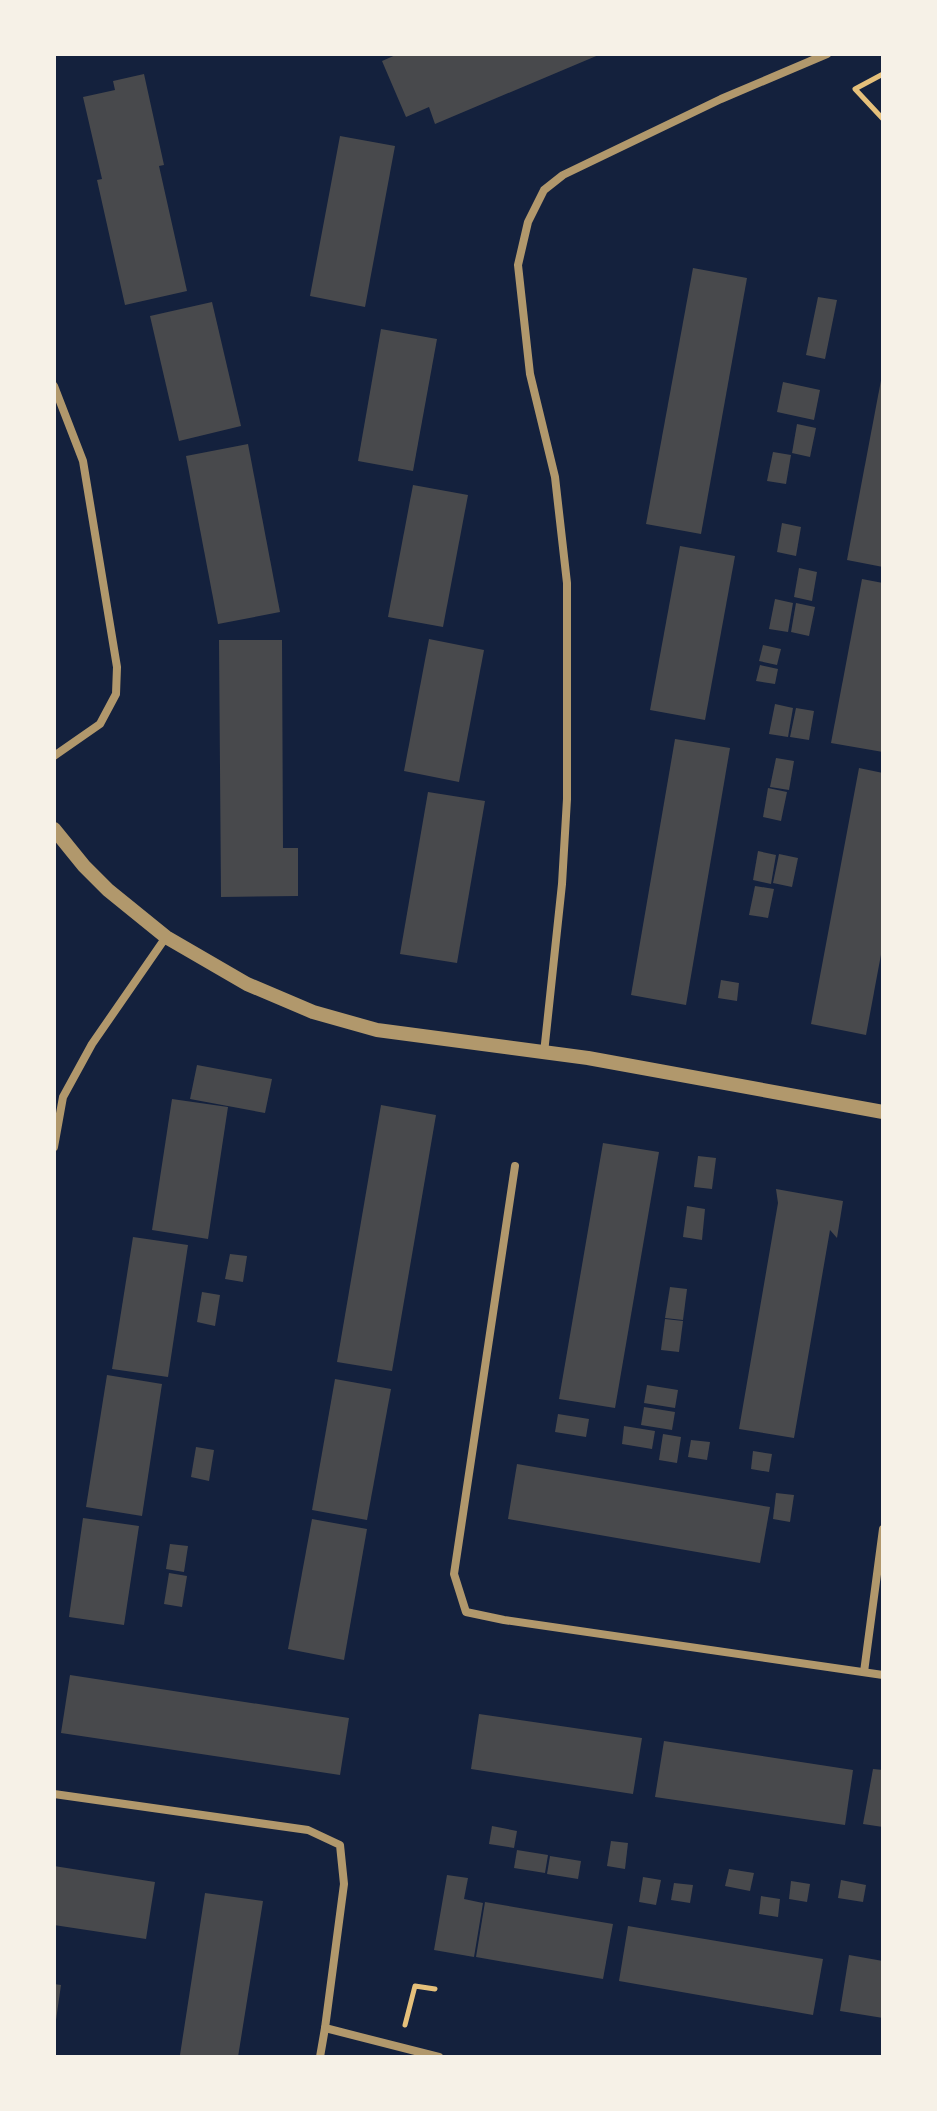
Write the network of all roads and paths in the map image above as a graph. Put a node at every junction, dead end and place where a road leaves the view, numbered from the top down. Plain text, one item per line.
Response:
1 (827, 54) edge
2 (883, 74) edge
3 (883, 119) edge
4 (54, 386) edge
5 (54, 756) edge
6 (54, 829) edge
7 (166, 937) junction
8 (544, 1053) junction
9 (883, 1112) edge
10 (54, 1147) edge
11 (515, 1166) dead end
12 (883, 1529) edge
13 (864, 1672) junction
14 (883, 1675) edge
15 (54, 1794) edge
16 (435, 1989) dead end
17 (325, 2028) junction
18 (403, 2048) junction
19 (320, 2057) edge
20 (439, 2057) edge

1 - 8 street
2 - 3 path
4 - 5 street
6 - 7 street
7 - 8 street
7 - 10 street
8 - 9 street
11 - 13 street
12 - 13 street
13 - 14 street
15 - 17 street
16 - 18 path
17 - 18 street
17 - 19 street
18 - 20 street

